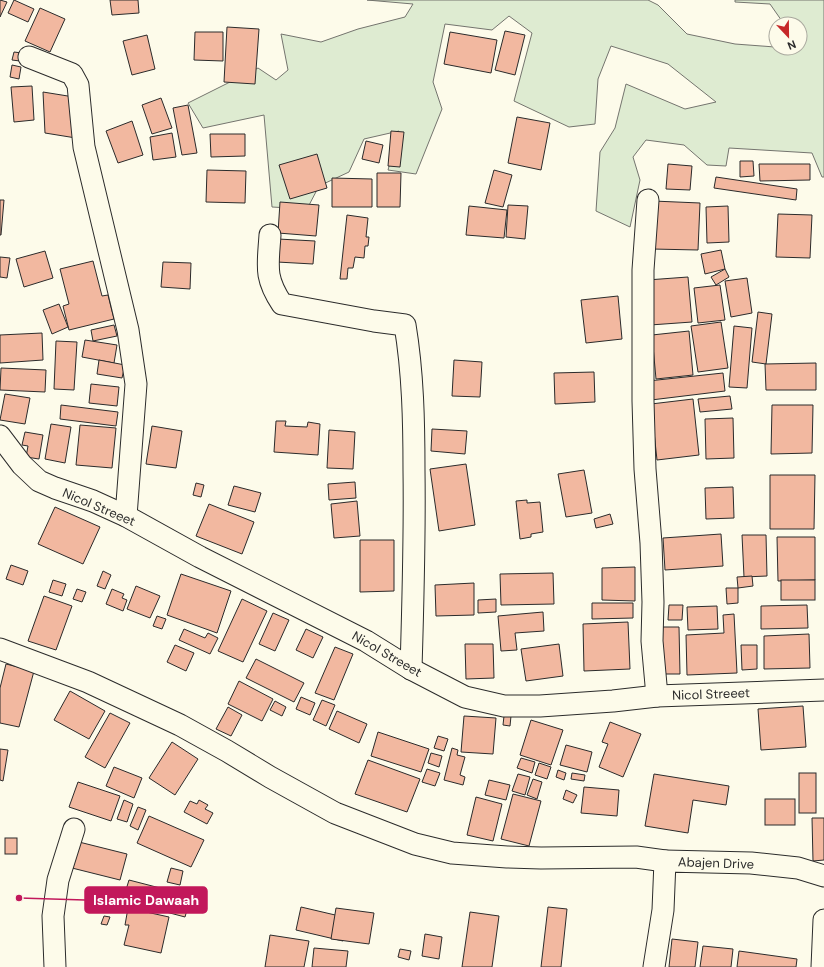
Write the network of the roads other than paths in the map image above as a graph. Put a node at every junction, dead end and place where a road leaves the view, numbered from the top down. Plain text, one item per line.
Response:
1 (29, 57) dead end
2 (648, 200) dead end
3 (270, 235) dead end
4 (0, 436) edge
5 (126, 516) junction
6 (0, 649) edge
7 (411, 669) junction
8 (824, 690) edge
9 (657, 696) junction
10 (74, 829) dead end
11 (664, 861) junction
12 (824, 876) edge
13 (824, 920) edge
14 (56, 967) edge
15 (654, 967) edge
16 (822, 967) edge

1 - 5 street
2 - 9 street
3 - 7 street
4 - 5 street, Nicol Streeet
5 - 7 street, Nicol Streeet
6 - 11 street
7 - 9 street, Nicol Streeet
8 - 9 street, Nicol Streeet
10 - 14 street
11 - 12 street, Abajen Drive
11 - 15 street, Abajen Drive
13 - 16 street

